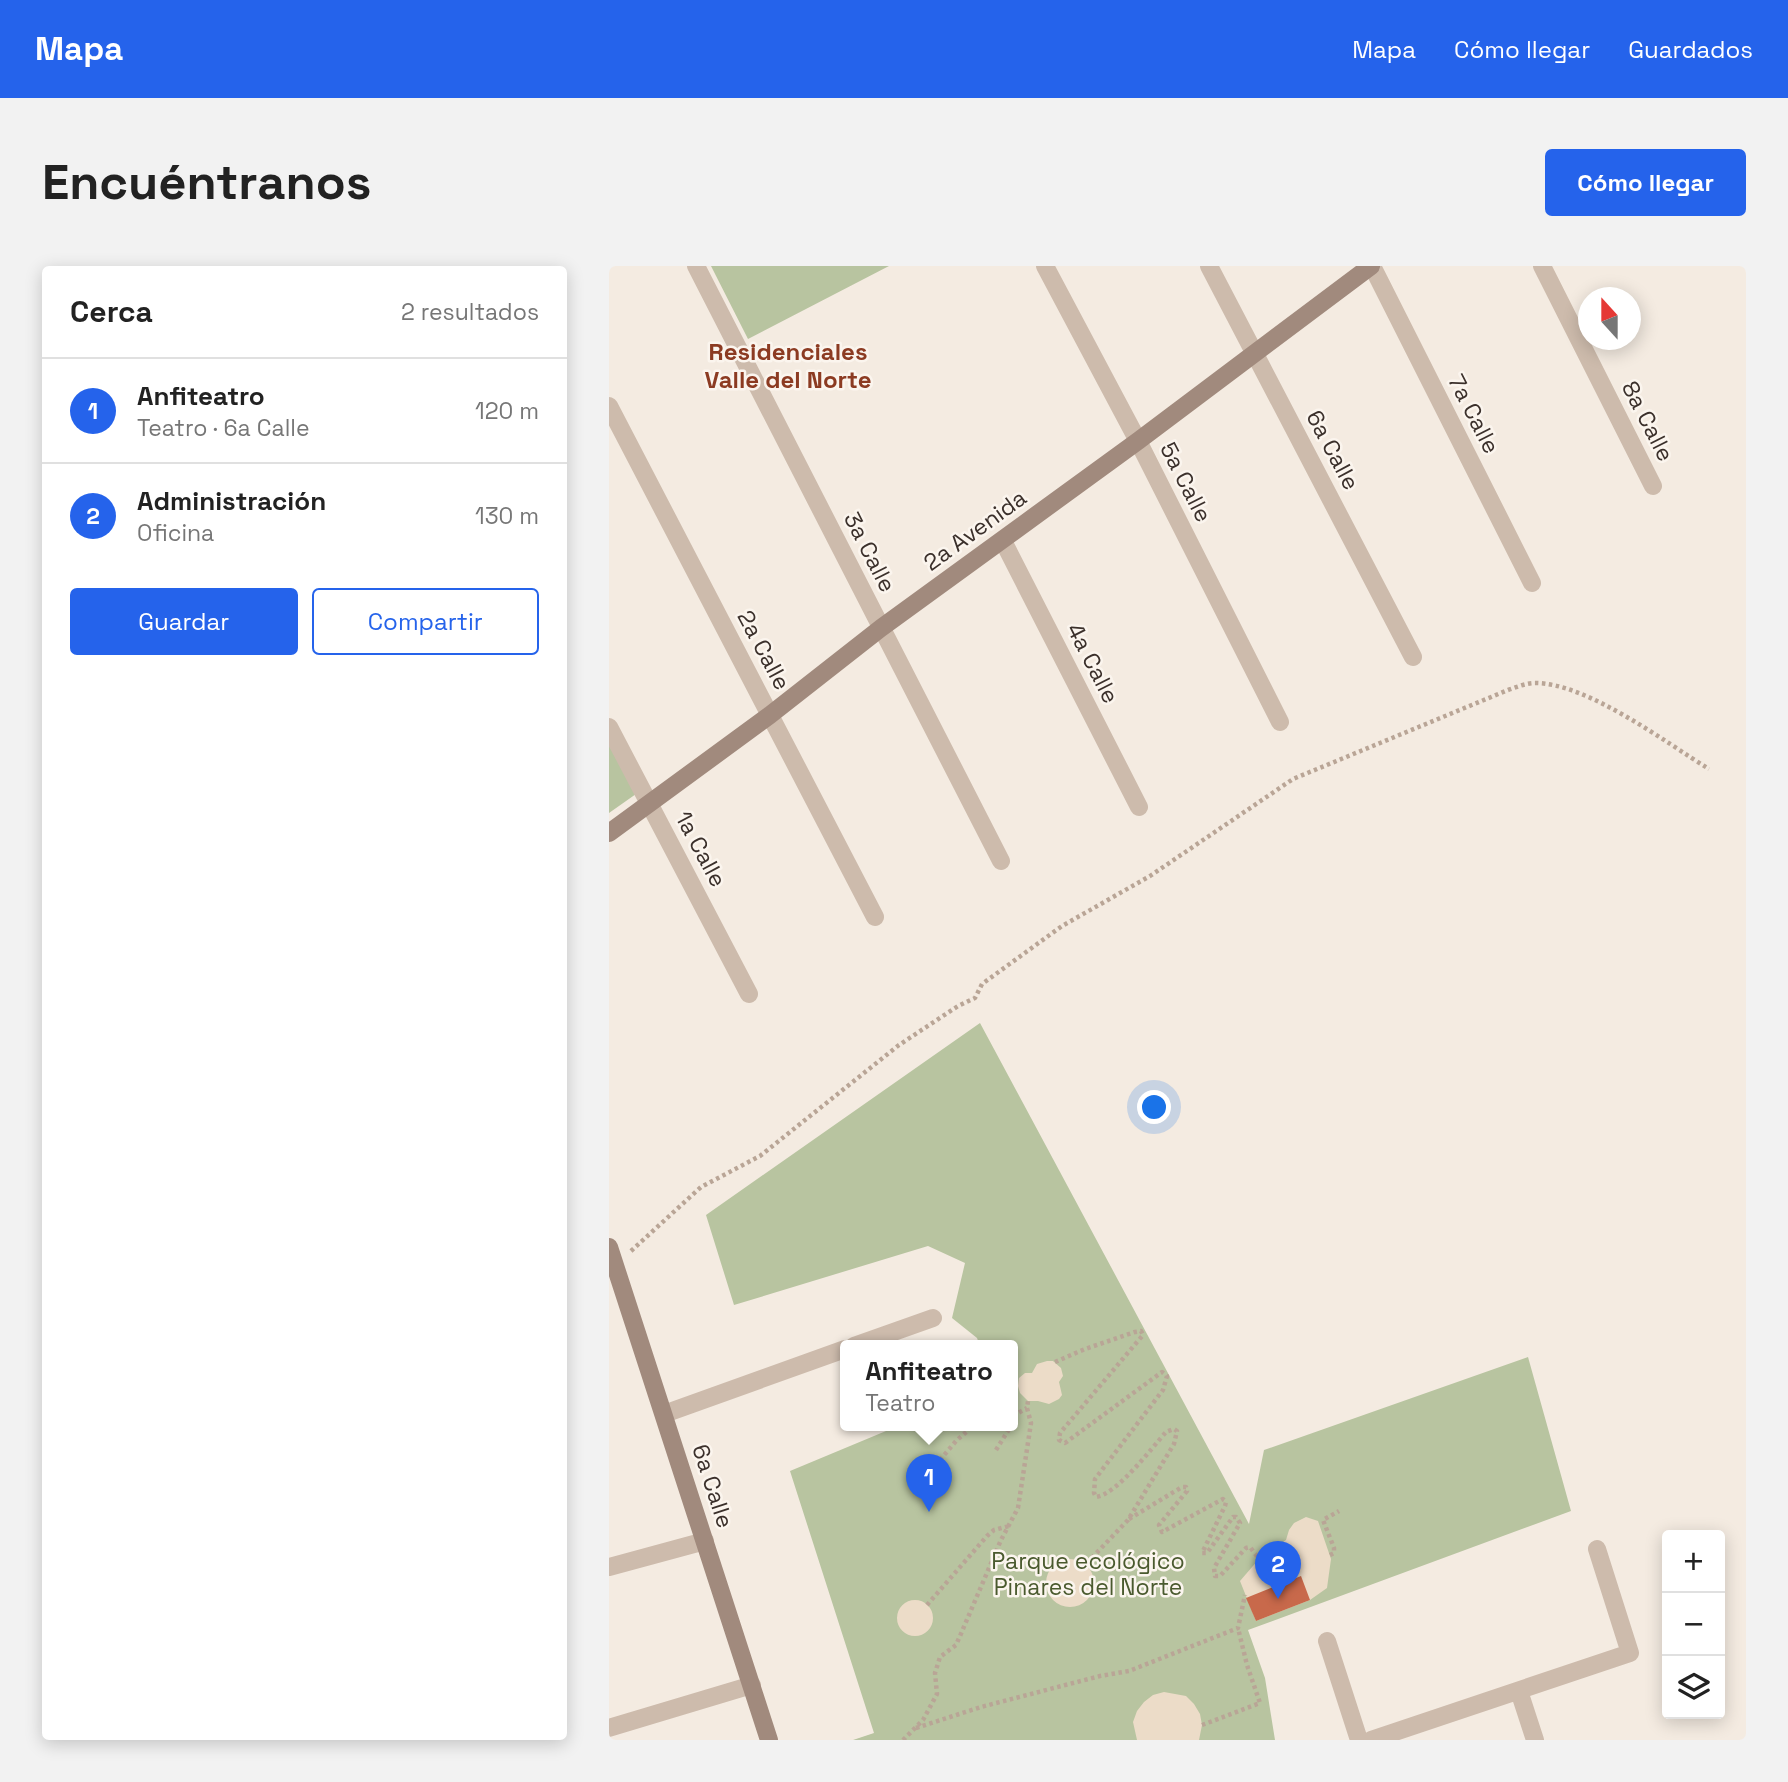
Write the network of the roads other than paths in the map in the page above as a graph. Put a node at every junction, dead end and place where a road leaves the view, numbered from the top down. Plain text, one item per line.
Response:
1 (696, 266) edge
2 (1045, 266) edge
3 (1209, 266) edge
4 (1372, 266) edge
5 (1542, 266) edge
6 (1255, 353) junction
7 (609, 406) edge
8 (1138, 441) junction
9 (1653, 486) dead end
10 (1003, 541) junction
11 (1532, 583) dead end
12 (881, 628) junction
13 (1413, 657) dead end
14 (770, 715) junction
15 (1280, 722) dead end
16 (609, 727) edge
17 (649, 803) junction
18 (1139, 807) dead end
19 (609, 833) edge
20 (1001, 861) dead end
21 (875, 917) dead end
22 (749, 994) dead end
23 (609, 1247) edge
24 (933, 1318) dead end
25 (871, 1340) edge
26 (840, 1351) edge
27 (664, 1414) junction
28 (705, 1541) junction
29 (1597, 1549) dead end
30 (609, 1567) edge
31 (1327, 1641) dead end
32 (752, 1685) junction
33 (1518, 1690) junction
34 (609, 1728) edge
35 (769, 1740) edge
36 (1359, 1740) edge
37 (1371, 1740) edge
38 (1535, 1740) edge

1 - 12 street, 3a Calle
2 - 8 street, 5a Calle
3 - 6 street, 6a Calle
4 - 6 street, 2a Avenida
4 - 11 street, 7a Calle
5 - 9 street, 8a Calle
6 - 8 street, 2a Avenida
6 - 13 street, 6a Calle
7 - 14 street, 2a Calle
8 - 10 street, 2a Avenida
8 - 15 street, 5a Calle
10 - 12 street, 2a Avenida
10 - 18 street, 4a Calle
12 - 14 street, 2a Avenida
12 - 20 street, 3a Calle
14 - 17 street, 2a Avenida
14 - 21 street, 2a Calle
16 - 17 street, 1a Calle
17 - 19 street, 2a Avenida
17 - 22 street, 1a Calle
23 - 27 street, 6a Calle
24 - 25 street
26 - 27 street
27 - 28 street, 6a Calle
28 - 30 street
28 - 32 street, 6a Calle
29 - 33 street
31 - 36 street
32 - 34 street
32 - 35 street, 6a Calle
33 - 37 street
33 - 38 street

